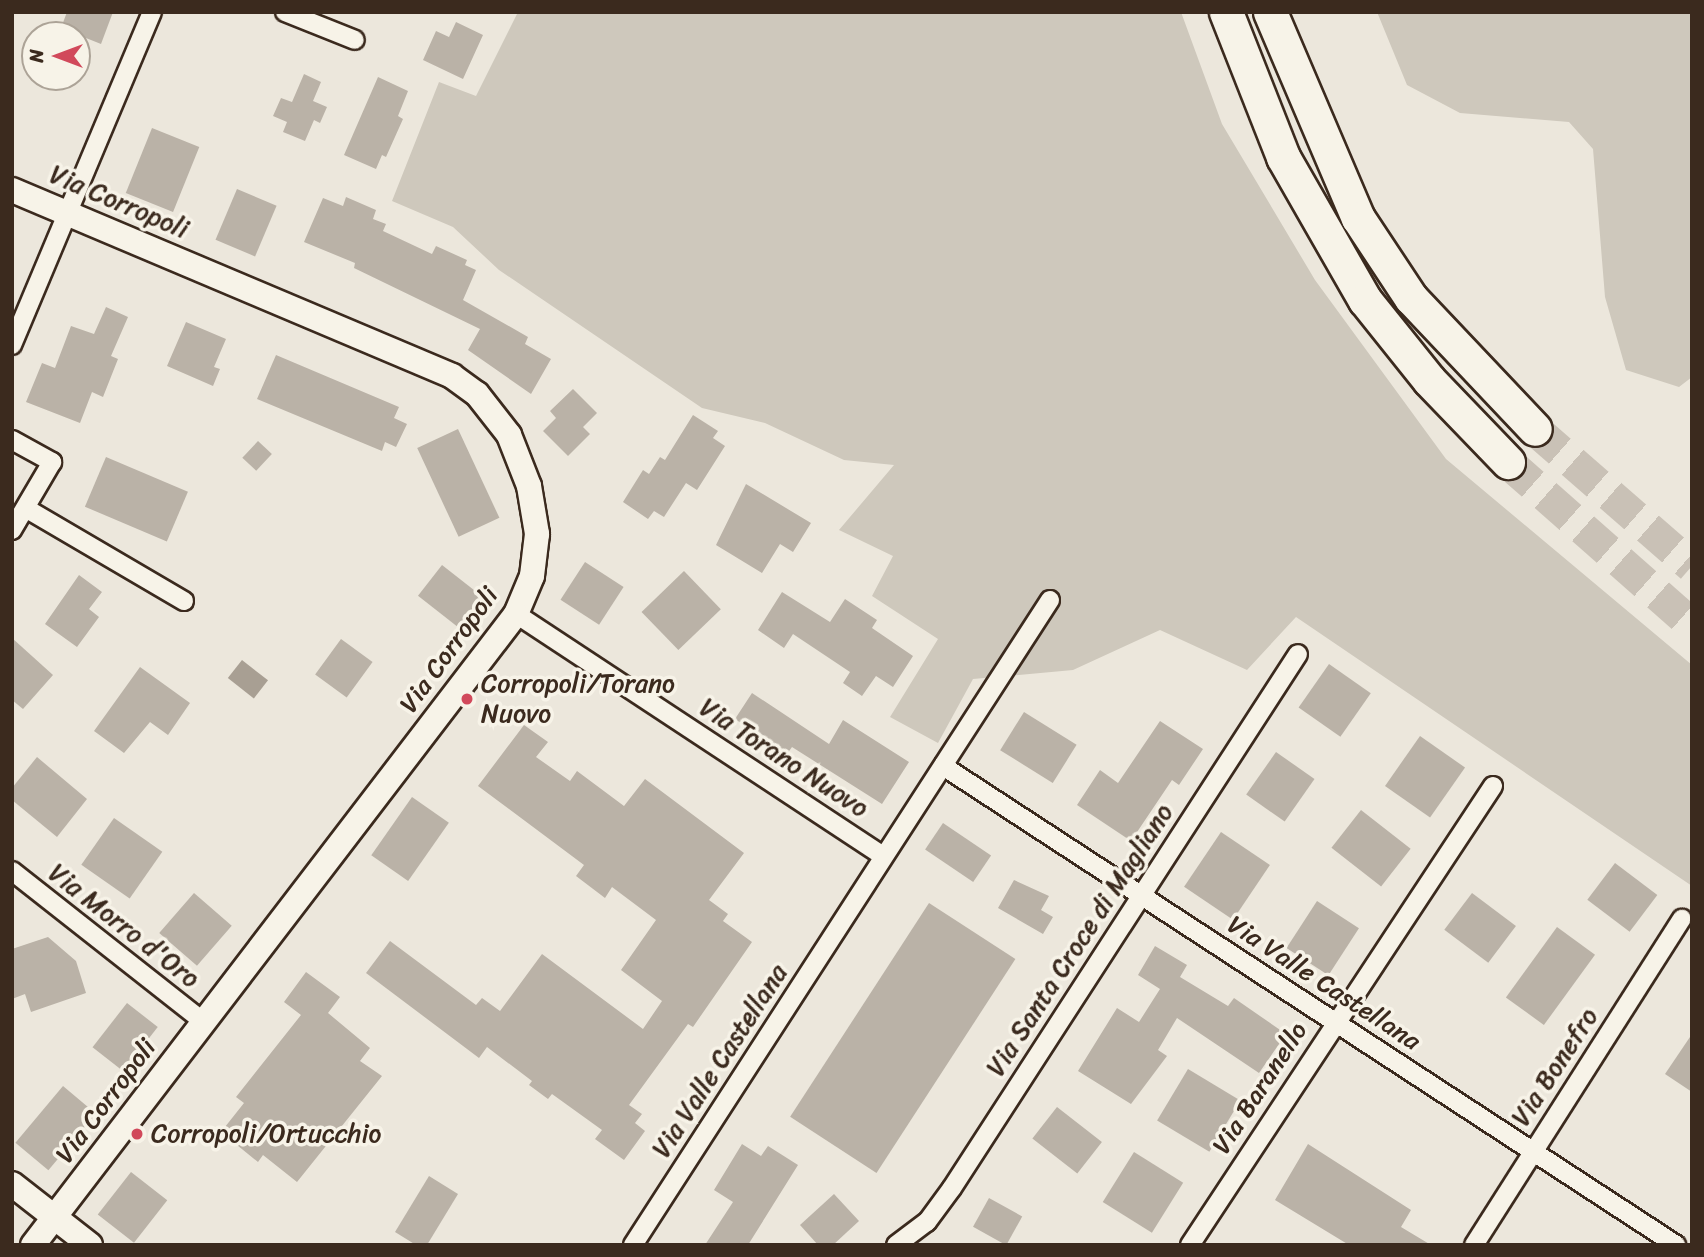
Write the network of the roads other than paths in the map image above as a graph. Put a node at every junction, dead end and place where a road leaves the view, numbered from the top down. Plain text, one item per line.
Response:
1 (152, 12) edge
2 (285, 12) edge
3 (1226, 12) edge
4 (1270, 12) edge
5 (355, 40) dead end
6 (12, 190) edge
7 (67, 212) junction
8 (12, 345) edge
9 (1535, 429) tunnel mouth
10 (12, 440) edge
11 (1508, 462) tunnel mouth
12 (27, 509) junction
13 (12, 530) edge
14 (1050, 600) dead end
15 (184, 601) dead end
16 (516, 614) junction
17 (1298, 654) dead end
18 (943, 766) junction
19 (1493, 786) dead end
20 (882, 855) junction
21 (12, 870) edge
22 (1138, 896) junction
23 (1682, 919) dead end
24 (1335, 1019) junction
25 (204, 1022) junction
26 (1532, 1151) junction
27 (12, 1184) edge
28 (54, 1217) junction
29 (33, 1245) edge
30 (90, 1245) edge
31 (634, 1245) edge
32 (896, 1245) edge
33 (1190, 1245) edge
34 (1474, 1245) edge
35 (1676, 1245) edge

1 - 7 street
2 - 5 street
3 - 11 highway
4 - 9 highway
6 - 7 street, Via Corropoli
7 - 8 street
7 - 16 street, Via Corropoli
10 - 12 street
12 - 13 street
12 - 15 street
14 - 18 street, Via Valle Castellana
16 - 20 street, Via Torano Nuovo
16 - 25 street, Via Corropoli
17 - 22 street, Via Santa Croce di Magliano
18 - 20 street, Via Valle Castellana
18 - 22 street, Via Valle Castellana
19 - 24 street, Via Baranello
20 - 31 street, Via Valle Castellana
21 - 25 street, Via Morro d'Oro
22 - 24 street, Via Valle Castellana
22 - 32 street, Via Santa Croce di Magliano
23 - 26 street, Via Bonefro
24 - 26 street, Via Valle Castellana
24 - 33 street, Via Baranello
25 - 28 street, Via Corropoli
26 - 34 street, Via Bonefro
26 - 35 street, Via Valle Castellana
27 - 28 street
28 - 29 street, Via Corropoli
28 - 30 street

